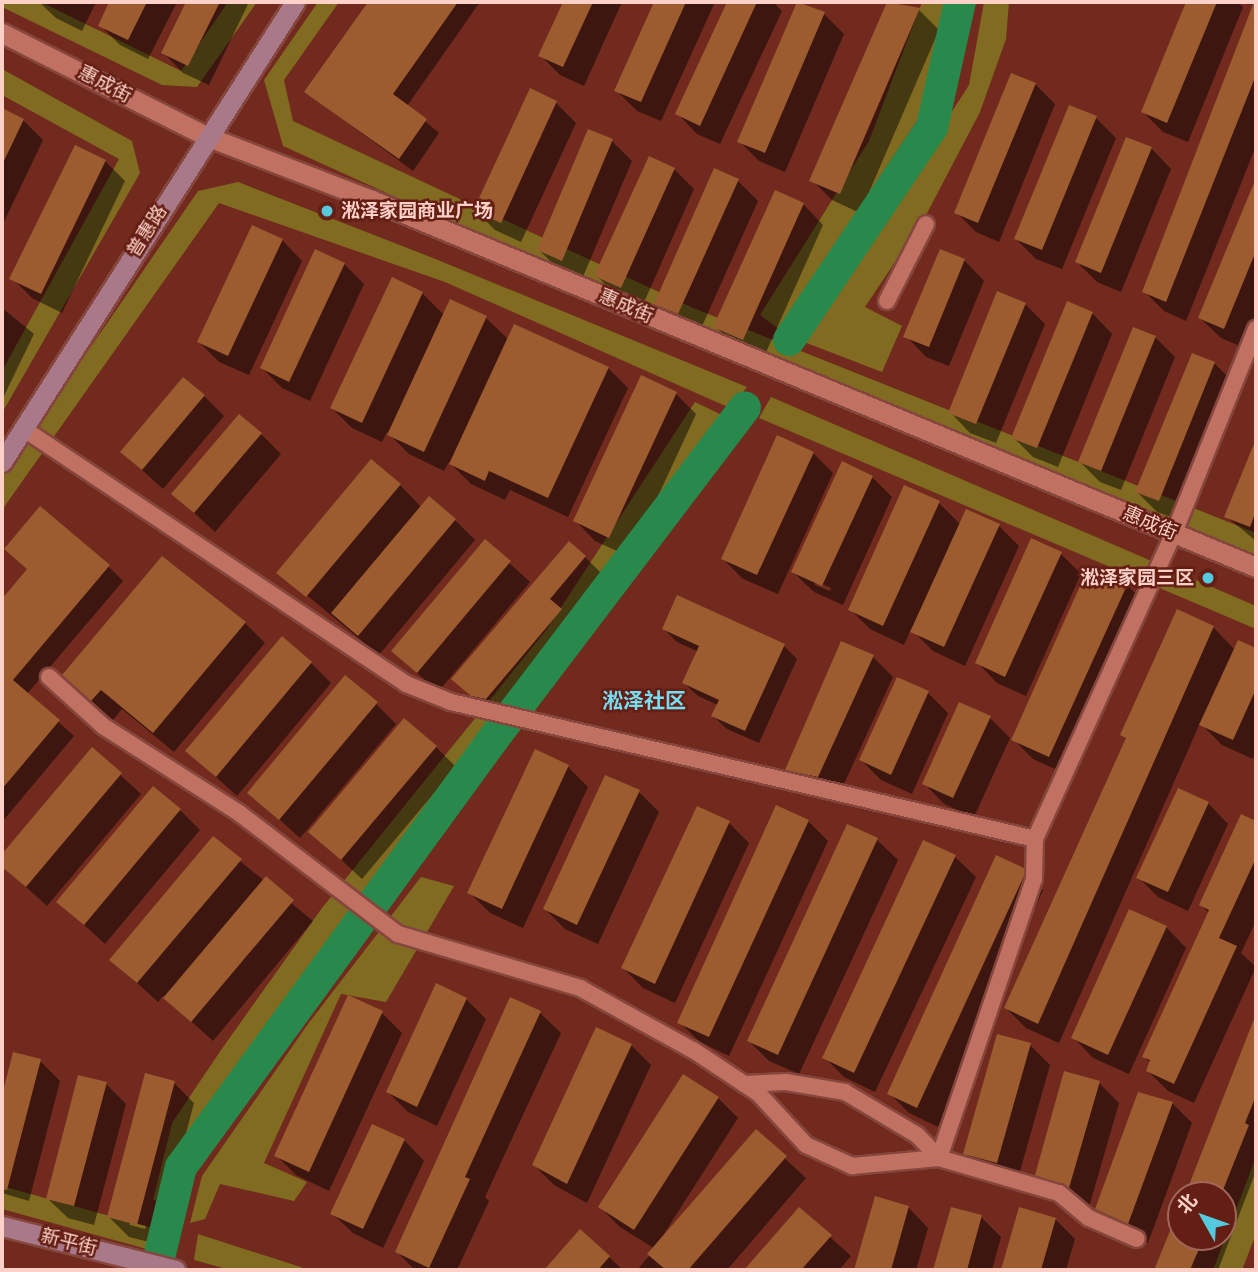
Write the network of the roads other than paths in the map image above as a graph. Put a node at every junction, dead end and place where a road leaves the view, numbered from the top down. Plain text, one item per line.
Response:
1 (295, 2) edge
2 (2, 33) edge
3 (206, 136) junction
4 (926, 224) dead end
5 (887, 301) dead end
6 (1256, 328) edge
7 (24, 429) junction
8 (2, 462) edge
9 (1174, 533) junction
10 (1256, 568) edge
11 (49, 677) dead end
12 (1035, 839) junction
13 (744, 1084) junction
14 (939, 1158) junction
15 (2, 1226) edge
16 (1137, 1239) dead end
17 (177, 1270) edge

1 - 3 main road, 普惠路
2 - 3 street, 惠成街
3 - 7 main road, 普惠路
3 - 9 street, 惠成街
4 - 5 street
6 - 9 street
7 - 8 main road, 普惠路
7 - 12 street
9 - 10 street, 惠成街
9 - 12 street
11 - 13 street
12 - 14 street
13 - 14 street
13 - 14 street
14 - 16 street
15 - 17 main road, 新平街

